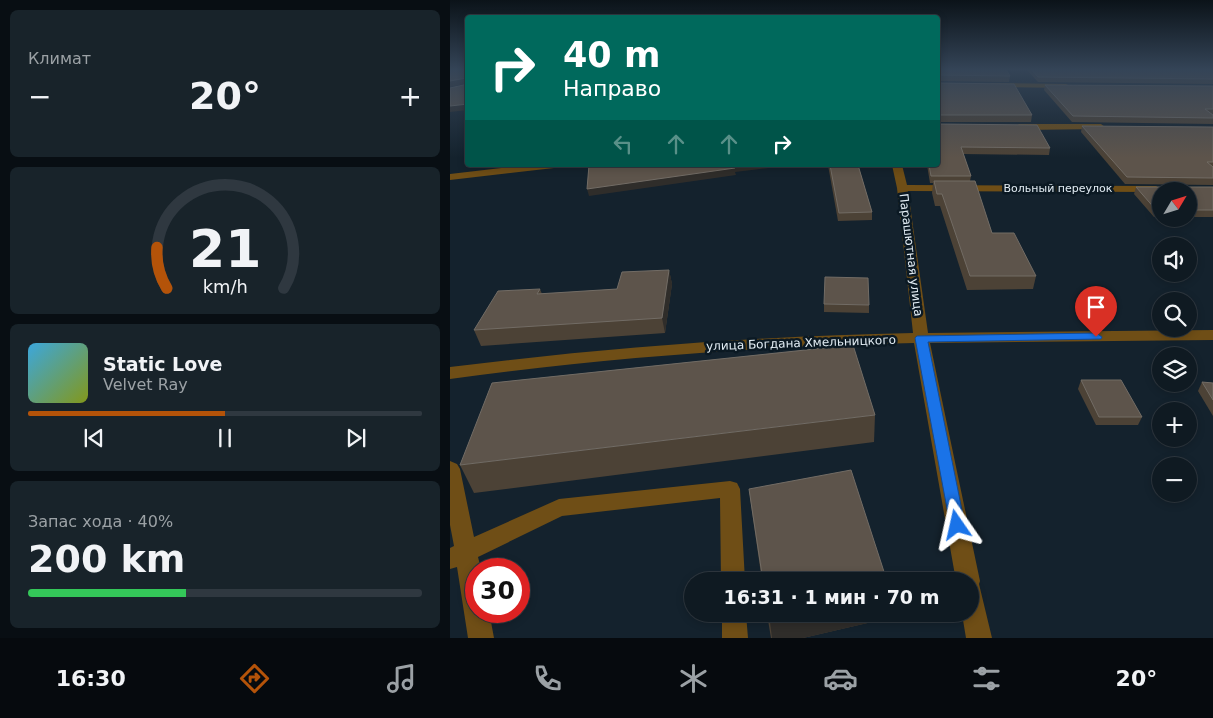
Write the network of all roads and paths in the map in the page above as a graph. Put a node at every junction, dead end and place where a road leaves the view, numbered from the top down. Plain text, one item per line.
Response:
1 (1006, 127) edge
2 (1115, 127) edge
3 (537, 167) edge
4 (897, 167) edge
5 (450, 177) edge
6 (902, 188) junction
7 (1152, 188) edge
8 (1213, 335) edge
9 (921, 338) junction
10 (450, 373) edge
11 (450, 470) edge
12 (458, 555) edge
13 (733, 572) edge
14 (966, 572) edge
15 (734, 622) edge
16 (976, 622) edge
17 (480, 638) edge
18 (735, 638) edge
19 (979, 638) edge

1 - 2 street
3 - 5 street
4 - 6 street, Парашютная улица
6 - 7 street, Вольный переулок
6 - 9 street, Парашютная улица
8 - 9 street, улица Богдана Хмельницкого
9 - 10 street, улица Богдана Хмельницкого
9 - 14 street, Парашютная улица
11 - 12 street
12 - 13 street
12 - 17 street
15 - 18 street
16 - 19 street

